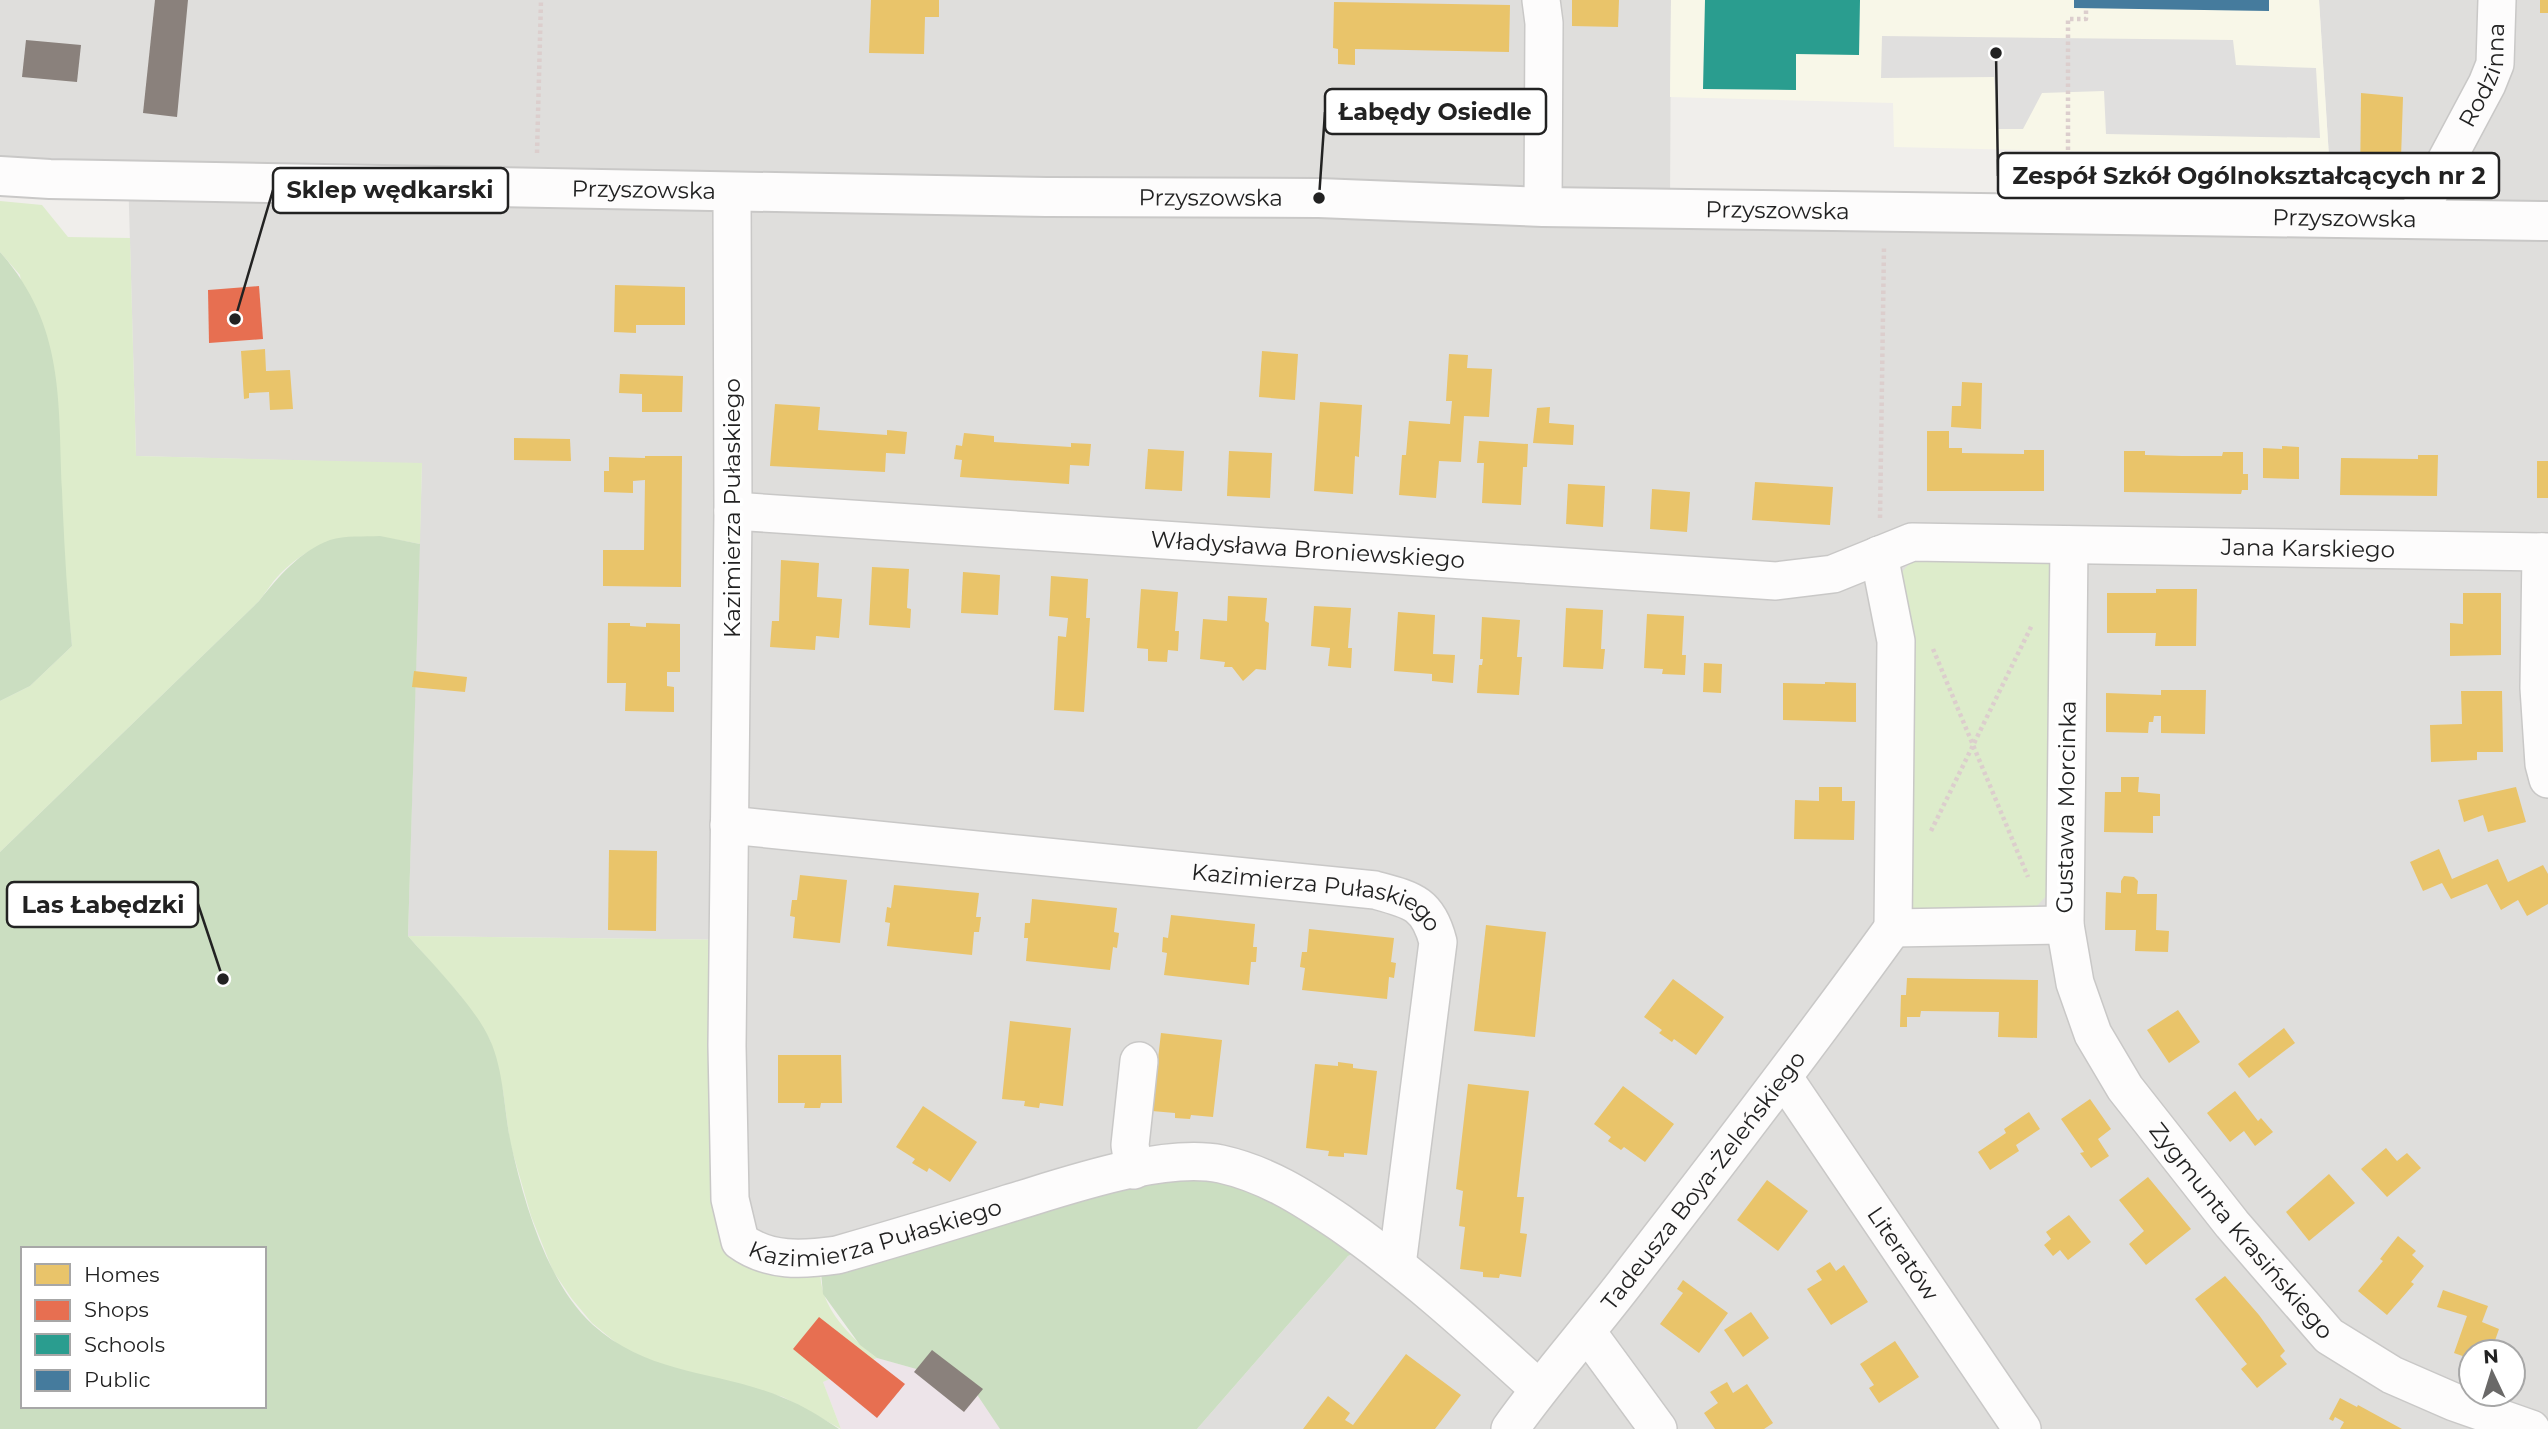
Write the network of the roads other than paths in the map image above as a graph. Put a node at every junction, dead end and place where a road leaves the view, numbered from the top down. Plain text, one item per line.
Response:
1 (1542, 0) edge
2 (2497, 0) edge
3 (0, 176) edge
4 (732, 192) junction
5 (1544, 206) junction
6 (2415, 219) junction
7 (2548, 221) edge
8 (733, 511) junction
9 (2069, 545) junction
10 (2545, 552) edge
11 (1879, 555) junction
12 (2548, 779) edge
13 (729, 825) junction
14 (2065, 925) junction
15 (1893, 928) junction
16 (1139, 1061) dead end
17 (1784, 1078) junction
18 (1134, 1170) junction
19 (1397, 1265) junction
20 (1587, 1332) junction
21 (1539, 1389) junction
22 (1510, 1429) edge
23 (1658, 1429) edge
24 (2022, 1429) edge
25 (2531, 1429) edge

1 - 5 street
2 - 6 street, Rodzinna
3 - 4 street, Przyszowska
4 - 5 street, Przyszowska
4 - 8 street, Kazimierza Pułaskiego
5 - 6 street, Przyszowska
6 - 7 street, Przyszowska
8 - 11 street, Władysława Broniewskiego
8 - 13 street, Kazimierza Pułaskiego
9 - 10 street, Jana Karskiego
9 - 11 street
9 - 14 street, Gustawa Morcinka
10 - 12 street
11 - 15 street
13 - 18 street, Kazimierza Pułaskiego
13 - 19 street, Kazimierza Pułaskiego
14 - 15 street, Gustawa Morcinka
14 - 25 street, Zygmunta Krasińskiego
15 - 17 street, Tadeusza Boya-Żeleńskiego
16 - 18 street
17 - 20 street, Tadeusza Boya-Żeleńskiego
17 - 24 street, Literatów
18 - 19 street, Kazimierza Pułaskiego
19 - 21 street, Kazimierza Pułaskiego
20 - 21 street, Tadeusza Boya-Żeleńskiego
20 - 23 street
21 - 22 street, Tadeusza Boya-Żeleńskiego

